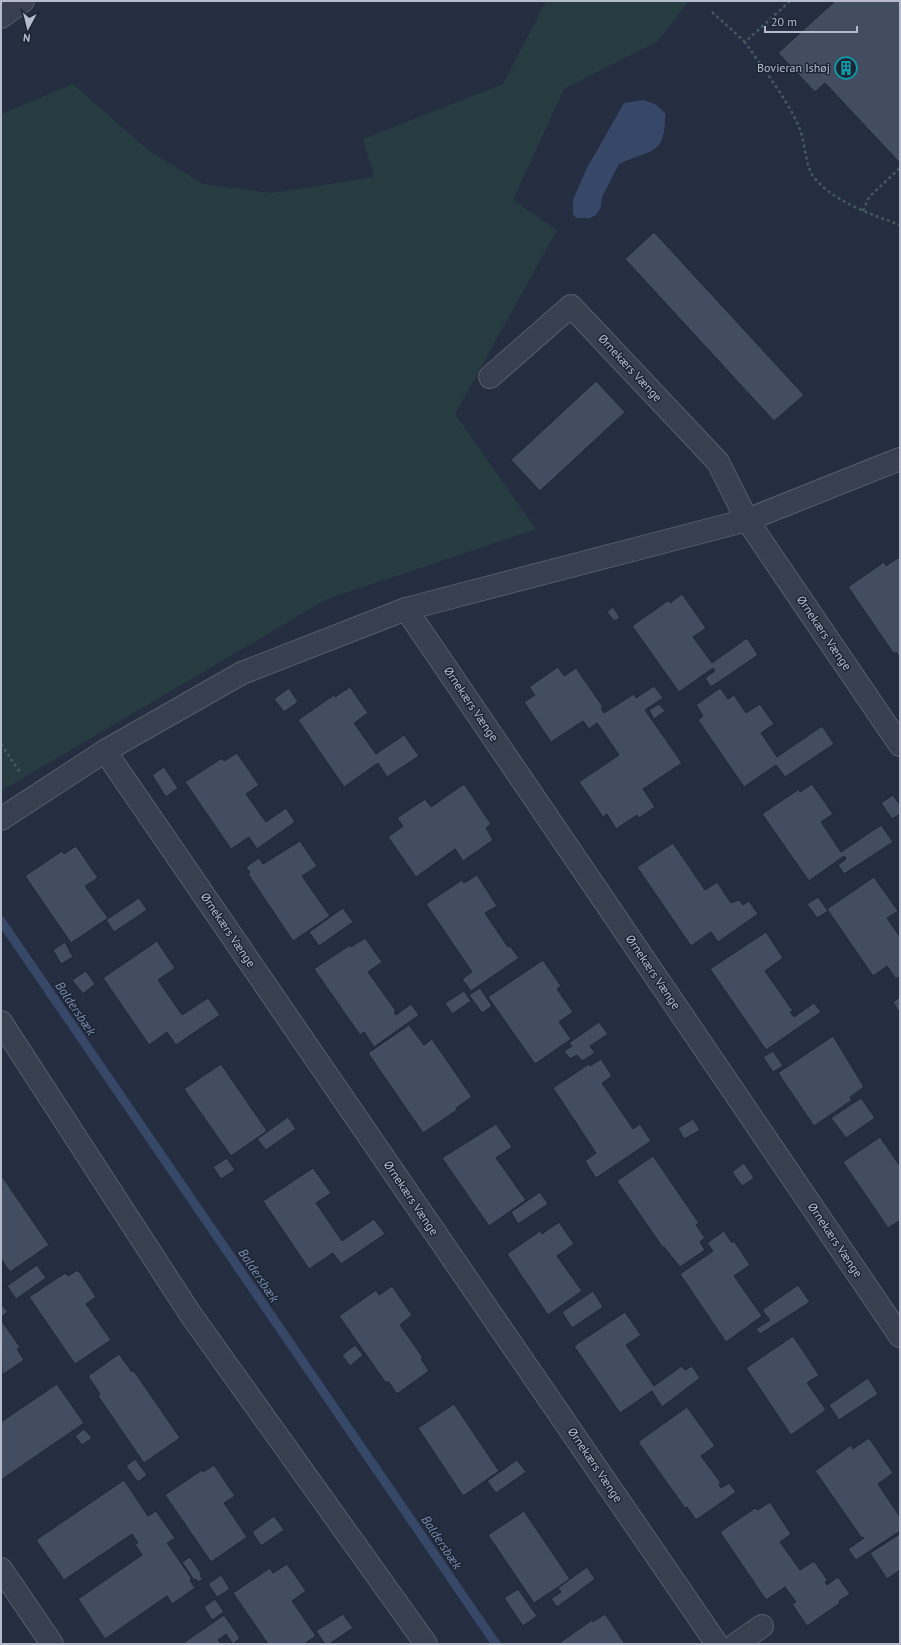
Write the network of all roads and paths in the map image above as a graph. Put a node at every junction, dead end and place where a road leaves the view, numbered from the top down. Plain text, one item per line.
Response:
1 (23, 1) edge
2 (790, 1) edge
3 (712, 12) dead end
4 (1, 17) edge
5 (745, 42) junction
6 (900, 168) edge
7 (863, 211) junction
8 (900, 225) edge
9 (490, 377) dead end
10 (900, 459) edge
11 (747, 520) junction
12 (406, 609) junction
13 (1, 744) edge
14 (900, 745) edge
15 (106, 751) junction
16 (36, 797) junction
17 (1, 819) edge
18 (1, 1022) edge
19 (900, 1336) edge
20 (1, 1570) edge
21 (762, 1626) dead end
22 (52, 1644) edge
23 (426, 1644) edge
24 (717, 1644) edge
25 (736, 1644) edge

1 - 4 street
2 - 5 path
3 - 5 path
5 - 7 path
6 - 7 path
7 - 8 path
9 - 11 street, Ørnekærs Vænge
10 - 11 street
11 - 12 street
11 - 14 street, Ørnekærs Vænge
12 - 15 street
12 - 19 street, Ørnekærs Vænge
13 - 16 path
15 - 16 street
15 - 24 street, Ørnekærs Vænge
16 - 17 street
18 - 23 street
20 - 22 street
21 - 25 street

